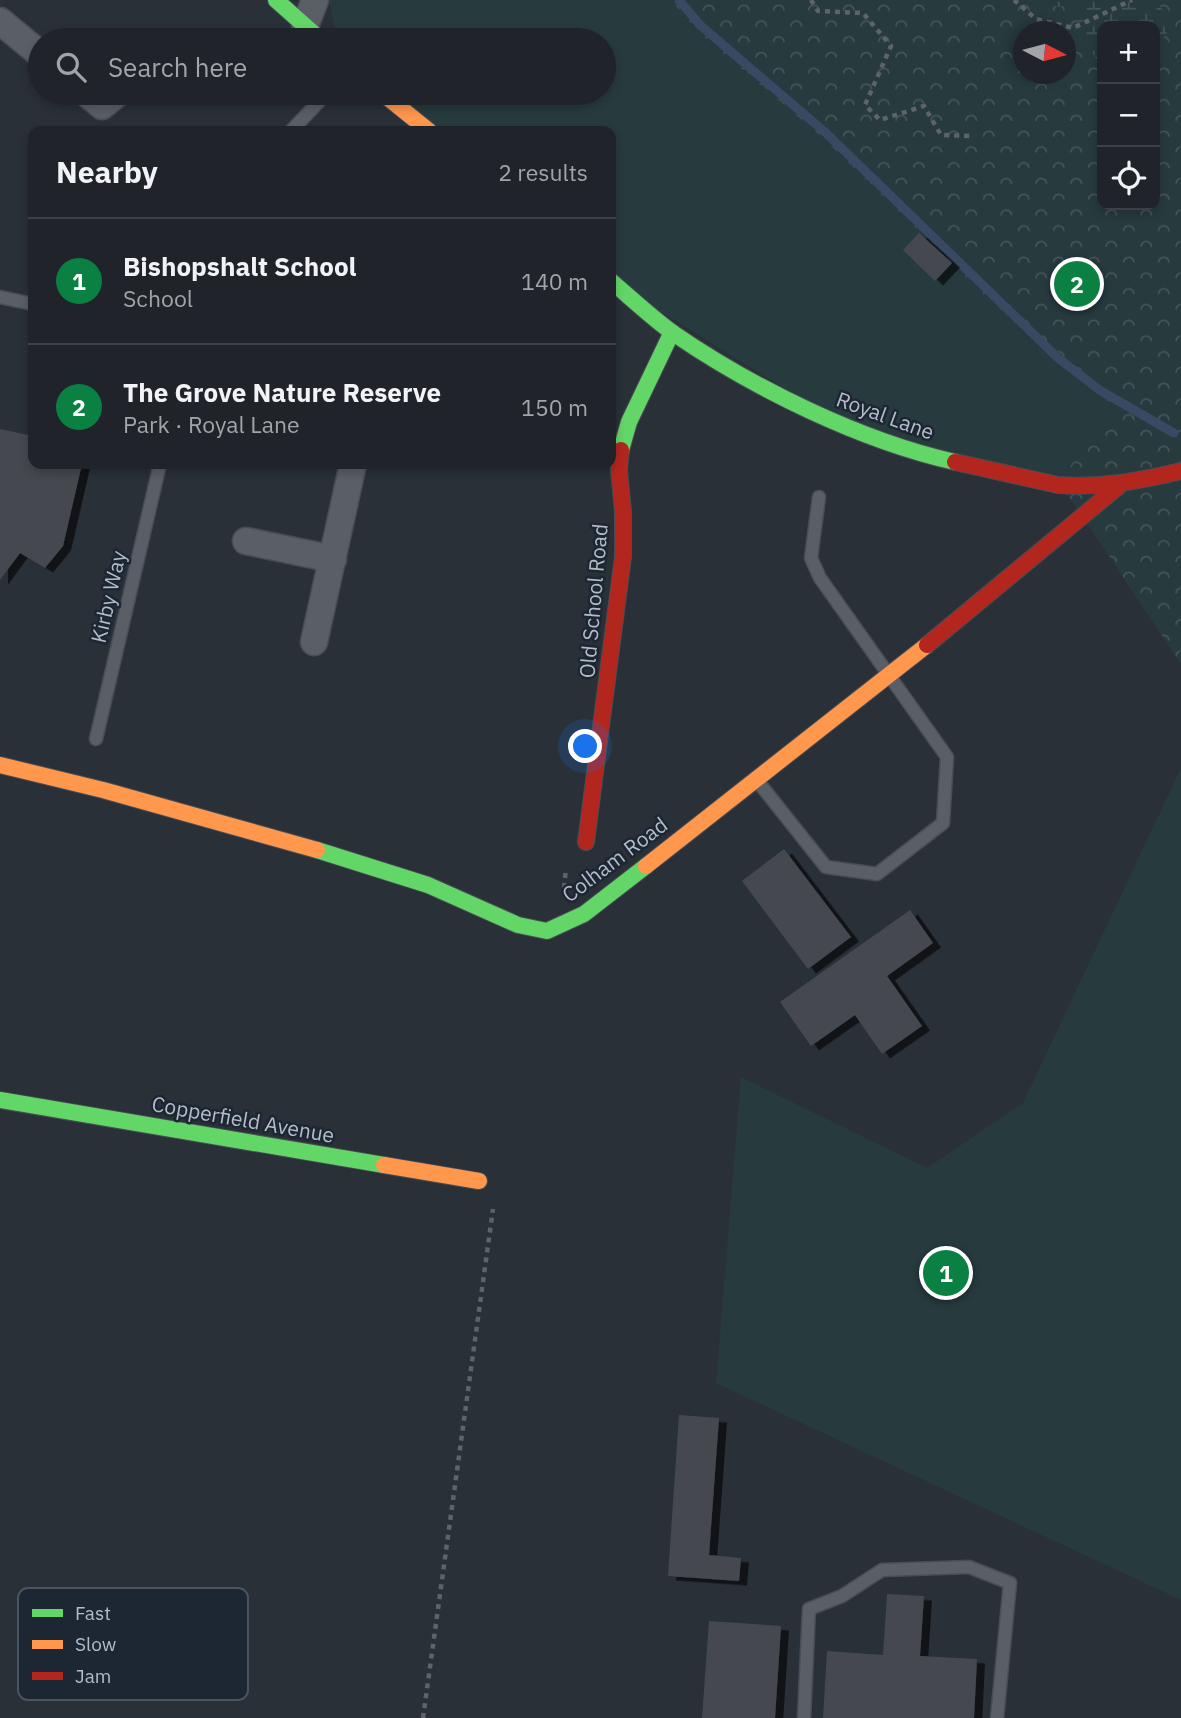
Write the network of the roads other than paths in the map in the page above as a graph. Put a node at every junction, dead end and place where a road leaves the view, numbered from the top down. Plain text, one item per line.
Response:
1 (276, 0) edge
2 (315, 0) edge
3 (0, 21) edge
4 (307, 28) edge
5 (313, 28) edge
6 (28, 44) edge
7 (316, 105) edge
8 (397, 105) edge
9 (296, 126) edge
10 (423, 126) edge
11 (616, 285) edge
12 (0, 297) edge
13 (28, 302) edge
14 (672, 332) junction
15 (616, 453) edge
16 (159, 469) edge
17 (352, 469) edge
18 (608, 469) edge
19 (1181, 471) edge
20 (1120, 485) junction
21 (819, 497) dead end
22 (246, 541) dead end
23 (333, 559) junction
24 (314, 642) dead end
25 (888, 677) junction
26 (96, 739) dead end
27 (0, 765) edge
28 (756, 780) junction
29 (586, 842) road end
30 (0, 1100) edge
31 (479, 1181) road end
32 (804, 1718) edge
33 (997, 1718) edge

1 - 4 street
2 - 5 street
3 - 6 street
7 - 9 lane
8 - 10 street
11 - 14 street, Royal Lane
12 - 13 lane
14 - 15 street, Old School Road
14 - 20 street, Royal Lane
16 - 26 lane, Kirby Way
17 - 23 street
18 - 29 street, Old School Road
19 - 20 street, Royal Lane
20 - 25 street, Colham Road
21 - 25 lane
22 - 23 street
23 - 24 street
25 - 28 street, Colham Road
25 - 28 lane
27 - 28 street, Colham Road
30 - 31 street, Copperfield Avenue
32 - 33 lane

